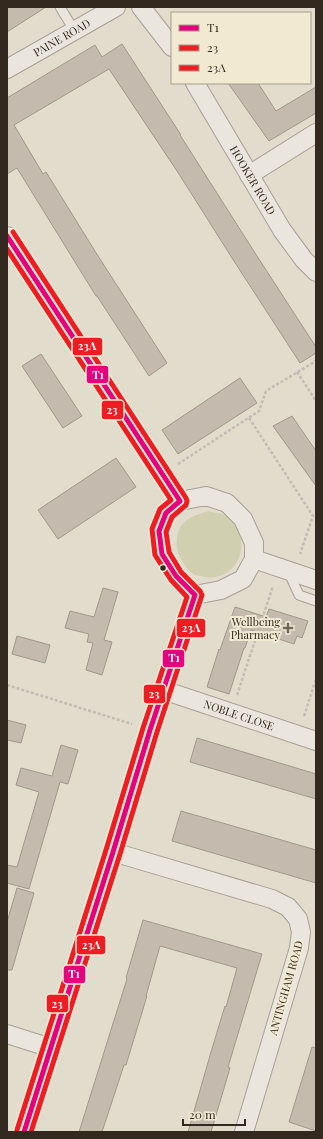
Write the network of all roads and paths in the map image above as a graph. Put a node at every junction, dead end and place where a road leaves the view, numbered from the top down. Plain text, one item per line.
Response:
1 (60, 7) edge
2 (116, 7) edge
3 (141, 7) edge
4 (74, 30) junction
5 (171, 46) edge
6 (7, 69) edge
7 (196, 84) edge
8 (316, 133) edge
9 (249, 175) junction
10 (8, 238) edge
11 (316, 272) edge
12 (316, 361) edge
13 (297, 372) junction
14 (316, 401) edge
15 (249, 418) junction
16 (163, 474) junction
17 (180, 501) junction
18 (254, 559) junction
19 (287, 570) junction
20 (316, 580) edge
21 (195, 595) junction
22 (316, 601) edge
23 (316, 678) edge
24 (7, 685) edge
25 (163, 690) junction
26 (231, 712) junction
27 (150, 730) junction
28 (299, 735) junction
29 (316, 741) edge
30 (113, 852) junction
31 (7, 1034) edge
32 (51, 1048) junction
33 (249, 1131) edge
34 (24, 1132) edge

1 - 4 lane
2 - 4 street, PAINE ROAD
3 - 5 street
4 - 6 street, PAINE ROAD
7 - 9 street, HOOKER ROAD
8 - 9 street
9 - 11 street, HOOKER ROAD
10 - 16 street
12 - 13 path
13 - 14 path
13 - 15 path
15 - 16 path
15 - 19 path
16 - 17 street
17 - 18 street
17 - 21 street
18 - 19 street
18 - 21 street
19 - 20 street
19 - 22 lane
19 - 26 path
21 - 25 street
23 - 28 path
24 - 27 path
25 - 26 street, NOBLE CLOSE
25 - 27 street
26 - 28 street, NOBLE CLOSE
27 - 30 street
28 - 29 street, NOBLE CLOSE
30 - 32 street
30 - 33 street, ANTINGHAM ROAD
31 - 32 street
32 - 34 street

